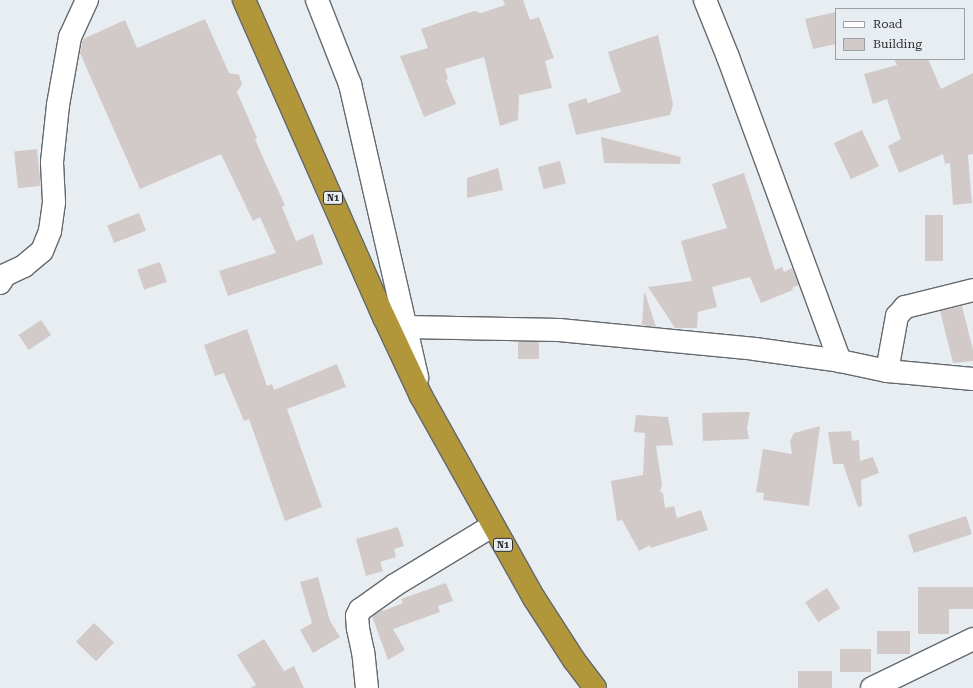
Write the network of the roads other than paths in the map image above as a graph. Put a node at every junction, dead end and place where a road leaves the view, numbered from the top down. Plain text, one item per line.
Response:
1 (87, 0) edge
2 (244, 0) edge
3 (317, 0) edge
4 (705, 0) edge
5 (0, 283) edge
6 (973, 290) edge
7 (406, 327) junction
8 (840, 361) junction
9 (887, 371) junction
10 (973, 379) edge
11 (421, 396) junction
12 (492, 526) junction
13 (973, 639) edge
14 (367, 688) edge
15 (595, 688) edge
16 (872, 688) edge

1 - 5 street
2 - 11 highway, N1
3 - 7 street
4 - 8 street
6 - 9 street
7 - 8 street
7 - 11 street
8 - 9 street
9 - 10 street
11 - 12 highway, N1
12 - 14 street
12 - 15 highway, N1
13 - 16 street

